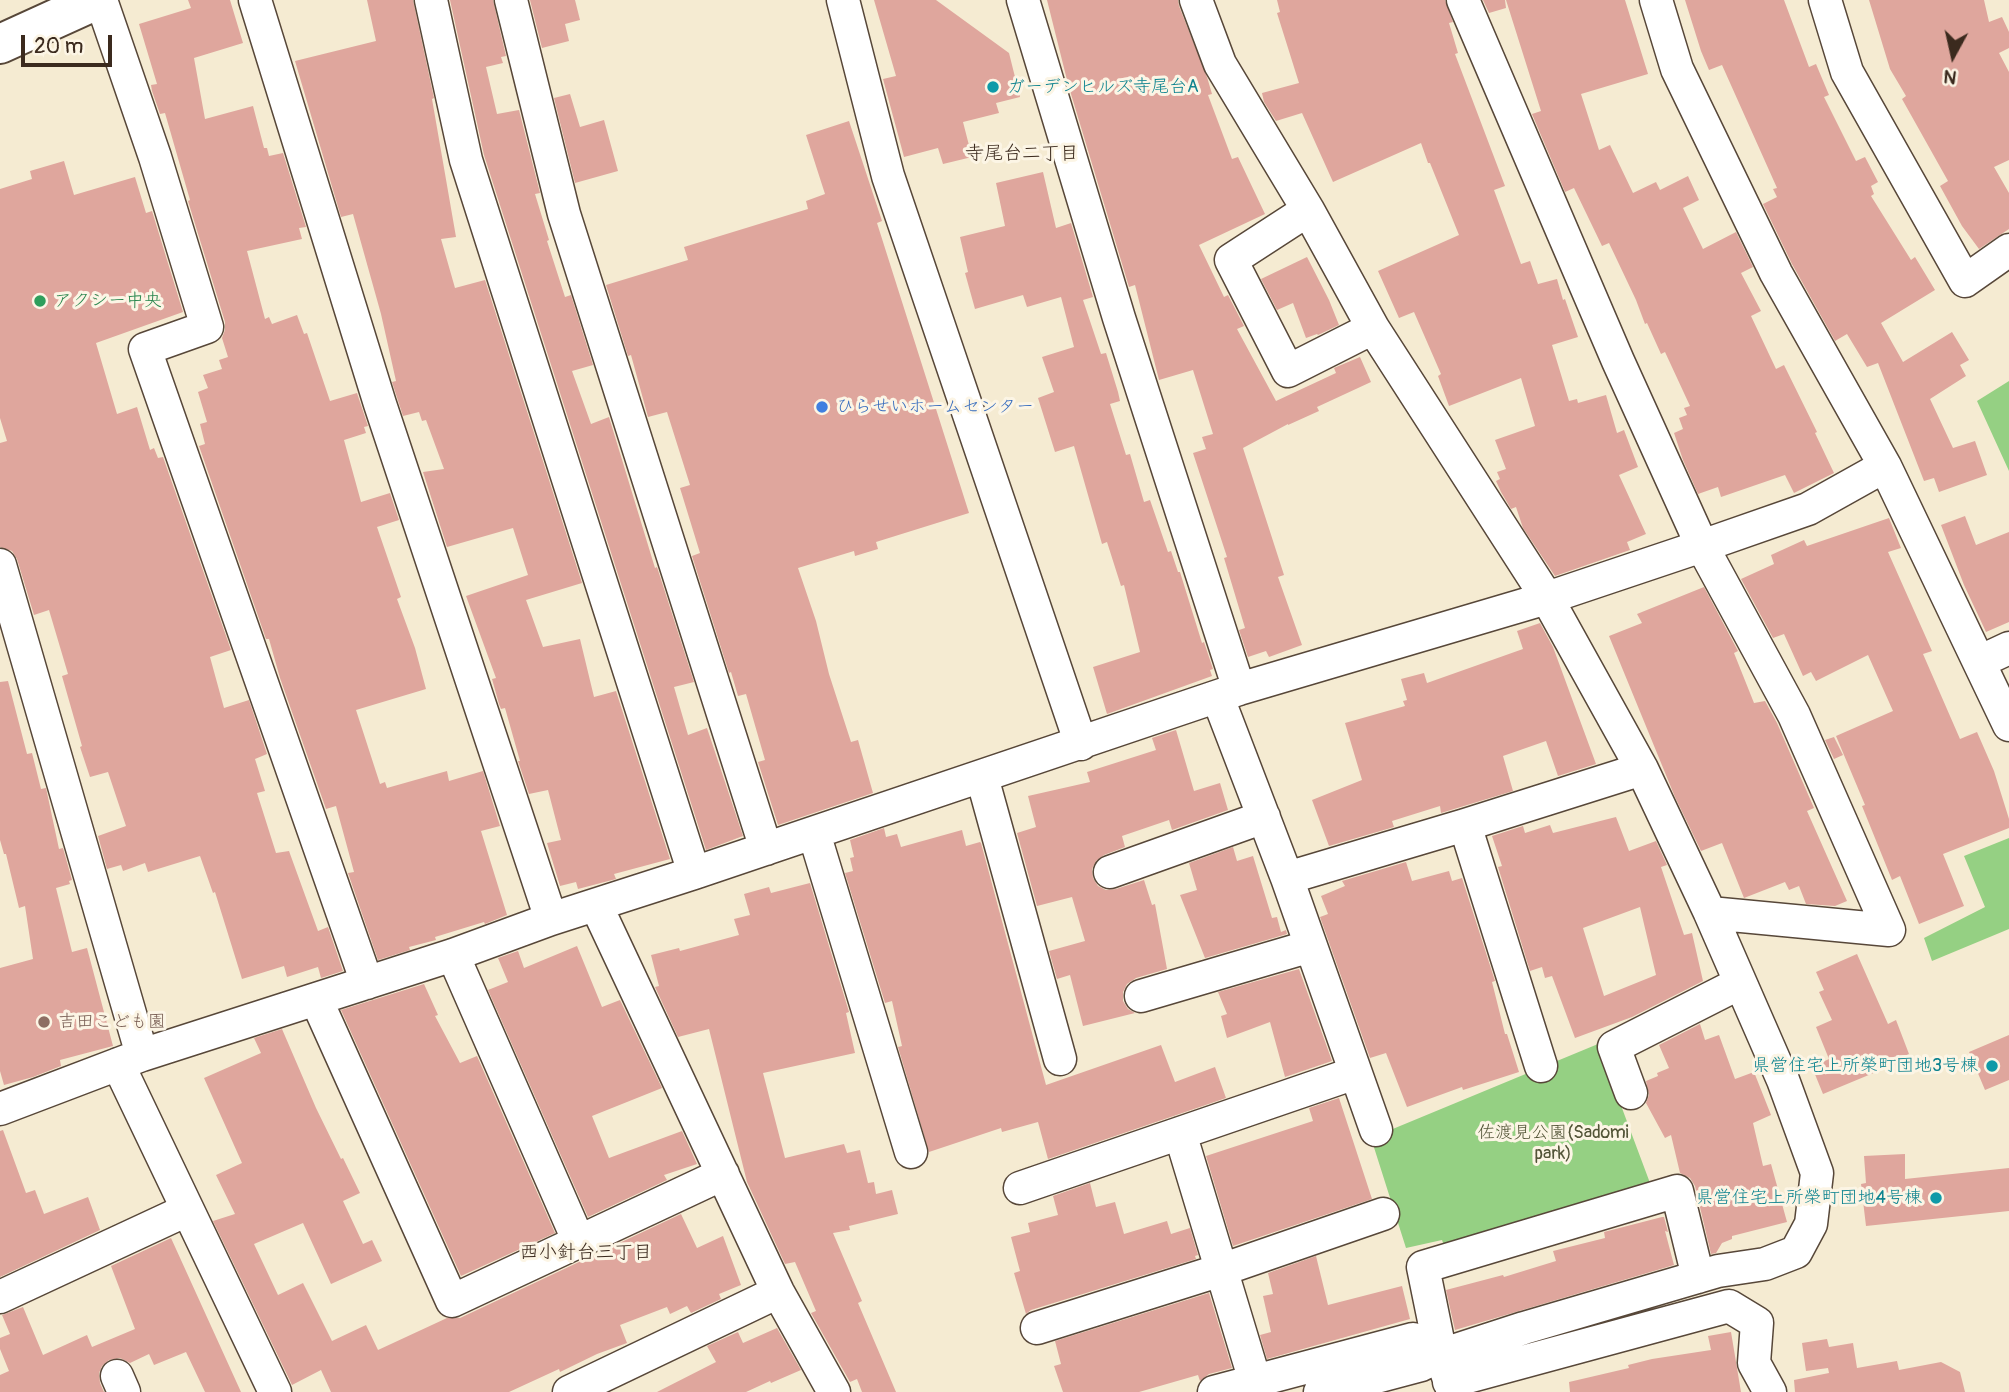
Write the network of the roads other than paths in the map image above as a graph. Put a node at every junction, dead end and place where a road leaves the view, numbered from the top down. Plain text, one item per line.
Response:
1 (99, 0) edge
2 (255, 0) edge
3 (431, 0) edge
4 (511, 0) edge
5 (843, 0) edge
6 (1023, 0) edge
7 (1195, 0) edge
8 (1463, 0) edge
9 (1656, 0) edge
10 (1825, 0) edge
11 (0, 44) edge
12 (1308, 210) junction
13 (2009, 250) edge
14 (1373, 328) junction
15 (1885, 466) junction
16 (1702, 546) junction
17 (0, 565) edge
18 (1546, 598) junction
19 (2009, 648) edge
20 (1979, 662) junction
21 (1228, 694) junction
22 (2009, 725) edge
23 (1081, 744) junction
24 (1642, 769) junction
25 (982, 777) junction
26 (1264, 817) junction
27 (1465, 825) junction
28 (814, 832) junction
29 (766, 849) junction
30 (1110, 872) dead end
31 (694, 873) junction
32 (1287, 878) junction
33 (596, 905) junction
34 (1710, 914) junction
35 (551, 919) junction
36 (1311, 946) junction
37 (453, 955) junction
38 (367, 983) junction
39 (1740, 984) junction
40 (1141, 996) dead end
41 (316, 999) junction
42 (1060, 1059) dead end
43 (130, 1060) junction
44 (1541, 1066) dead end
45 (1355, 1073) junction
46 (1631, 1093) dead end
47 (0, 1109) edge
48 (1376, 1130) dead end
49 (1180, 1133) junction
50 (911, 1152) dead end
51 (723, 1174) junction
52 (1020, 1188) dead end
53 (187, 1210) junction
54 (1383, 1214) dead end
55 (579, 1242) junction
56 (1221, 1270) junction
57 (1698, 1277) junction
58 (778, 1292) junction
59 (0, 1297) edge
60 (1037, 1328) dead end
61 (1413, 1339) dead end
62 (1447, 1376) edge
63 (1255, 1381) junction
64 (275, 1392) edge
65 (569, 1392) edge
66 (834, 1392) edge
67 (1214, 1392) edge
68 (1320, 1392) edge
69 (1770, 1392) edge

1 - 11 street
1 - 38 street
2 - 35 street
3 - 31 street
4 - 29 street
5 - 23 street
6 - 21 street
7 - 12 street
8 - 16 street
9 - 15 street
10 - 13 street
12 - 14 street
12 - 14 street
14 - 18 street
15 - 16 street
15 - 20 street
16 - 18 street
16 - 34 street
17 - 43 street
18 - 21 street
18 - 24 street
19 - 20 street
20 - 22 street
21 - 23 street
21 - 26 street
23 - 25 street
24 - 27 street
24 - 34 street
25 - 28 street
25 - 42 street
26 - 30 street
26 - 32 street
27 - 32 street
27 - 44 street
28 - 29 street
28 - 50 street
29 - 31 street
31 - 33 street
32 - 36 street
33 - 35 street
33 - 51 street
34 - 39 street
35 - 37 street
36 - 40 street
36 - 45 street
37 - 38 street
37 - 55 street
38 - 41 street
39 - 46 street
39 - 57 street
41 - 43 street
41 - 55 street
43 - 47 street
43 - 53 street
45 - 48 street
45 - 49 street
49 - 52 street
49 - 56 street
51 - 55 street
51 - 58 street
53 - 59 street
53 - 64 street
54 - 56 street
56 - 60 street
56 - 63 street
57 - 62 street
57 - 62 street
58 - 65 street
58 - 66 street
61 - 63 street
62 - 68 street
62 - 69 street
63 - 67 street

